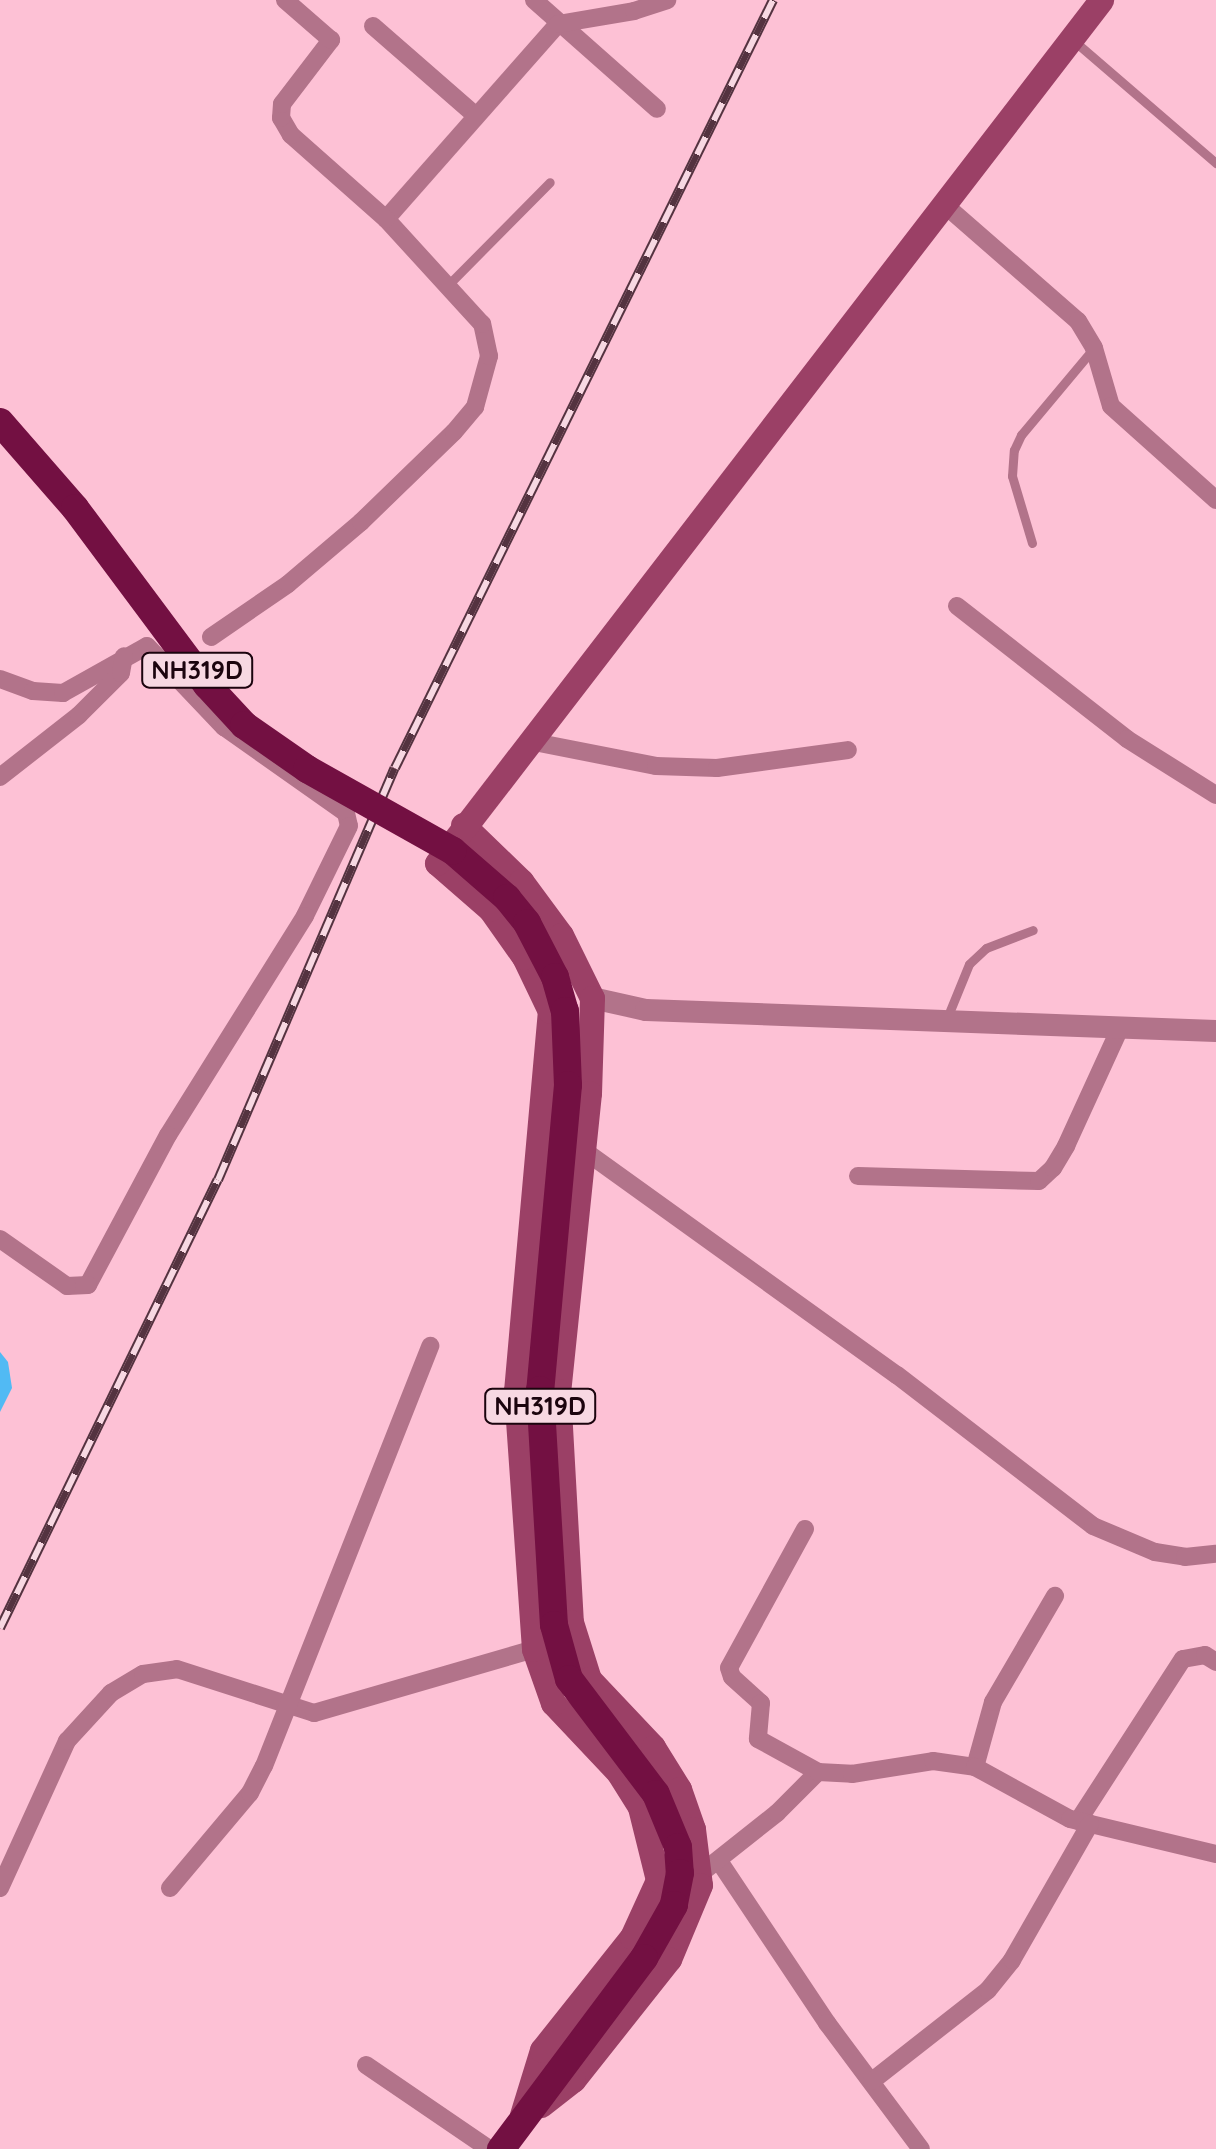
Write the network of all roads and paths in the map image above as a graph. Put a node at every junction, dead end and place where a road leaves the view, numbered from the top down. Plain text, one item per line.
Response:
1 (285, 0) edge
2 (534, 0) edge
3 (667, 0) edge
4 (1101, 0) edge
5 (558, 24) junction
6 (373, 26) dead end
7 (1071, 38) junction
8 (657, 109) dead end
9 (475, 115) junction
10 (1216, 163) edge
11 (550, 182) dead end
12 (946, 206) junction
13 (386, 219) junction
14 (447, 286) junction
15 (1094, 348) junction
16 (0, 422) edge
17 (1216, 500) edge
18 (1032, 544) dead end
19 (957, 606) dead end
20 (211, 638) dead end
21 (124, 656) junction
22 (0, 679) edge
23 (529, 742) junction
24 (848, 750) dead end
25 (0, 777) edge
26 (1216, 795) edge
27 (464, 825) junction
28 (1033, 930) dead end
29 (592, 998) junction
30 (646, 1010) junction
31 (946, 1022) junction
32 (592, 1028) junction
33 (1120, 1028) junction
34 (1216, 1031) edge
35 (582, 1149) junction
36 (858, 1176) dead end
37 (0, 1239) edge
38 (430, 1346) dead end
39 (806, 1529) dead end
40 (1216, 1554) edge
41 (1054, 1596) dead end
42 (534, 1649) junction
43 (1216, 1662) edge
44 (288, 1707) junction
45 (975, 1767) junction
46 (818, 1772) junction
47 (1084, 1823) junction
48 (1216, 1854) edge
49 (709, 1867) junction
50 (0, 1888) edge
51 (170, 1888) dead end
52 (366, 2065) dead end
53 (872, 2081) junction
54 (521, 2120) junction
55 (490, 2149) edge
56 (501, 2149) edge
57 (921, 2149) edge

1 - 13 street
2 - 5 street
3 - 5 street
4 - 7 main road
5 - 8 street
5 - 9 street
6 - 9 street
7 - 10 lane
7 - 12 main road
9 - 13 street
11 - 14 lane
12 - 15 street
12 - 23 main road
13 - 14 street
14 - 20 street
15 - 17 street
15 - 18 lane
16 - 54 highway, NH319D, bridge
19 - 26 street
21 - 22 street
21 - 25 street
21 - 37 street
23 - 24 street
23 - 27 main road
27 - 29 main road
27 - 42 main road
28 - 31 lane
29 - 30 street
29 - 32 main road
30 - 31 street
30 - 32 street
31 - 33 street
32 - 35 main road
33 - 34 street
33 - 36 street
35 - 40 street
35 - 49 main road
38 - 44 street
39 - 46 street
41 - 45 street
42 - 44 street
42 - 54 main road
43 - 47 street
44 - 50 street
44 - 51 street
45 - 46 street
45 - 47 street
46 - 49 street
47 - 48 street
47 - 53 street
49 - 53 street
49 - 54 main road
52 - 55 street
53 - 57 street
54 - 56 highway, NH319D

